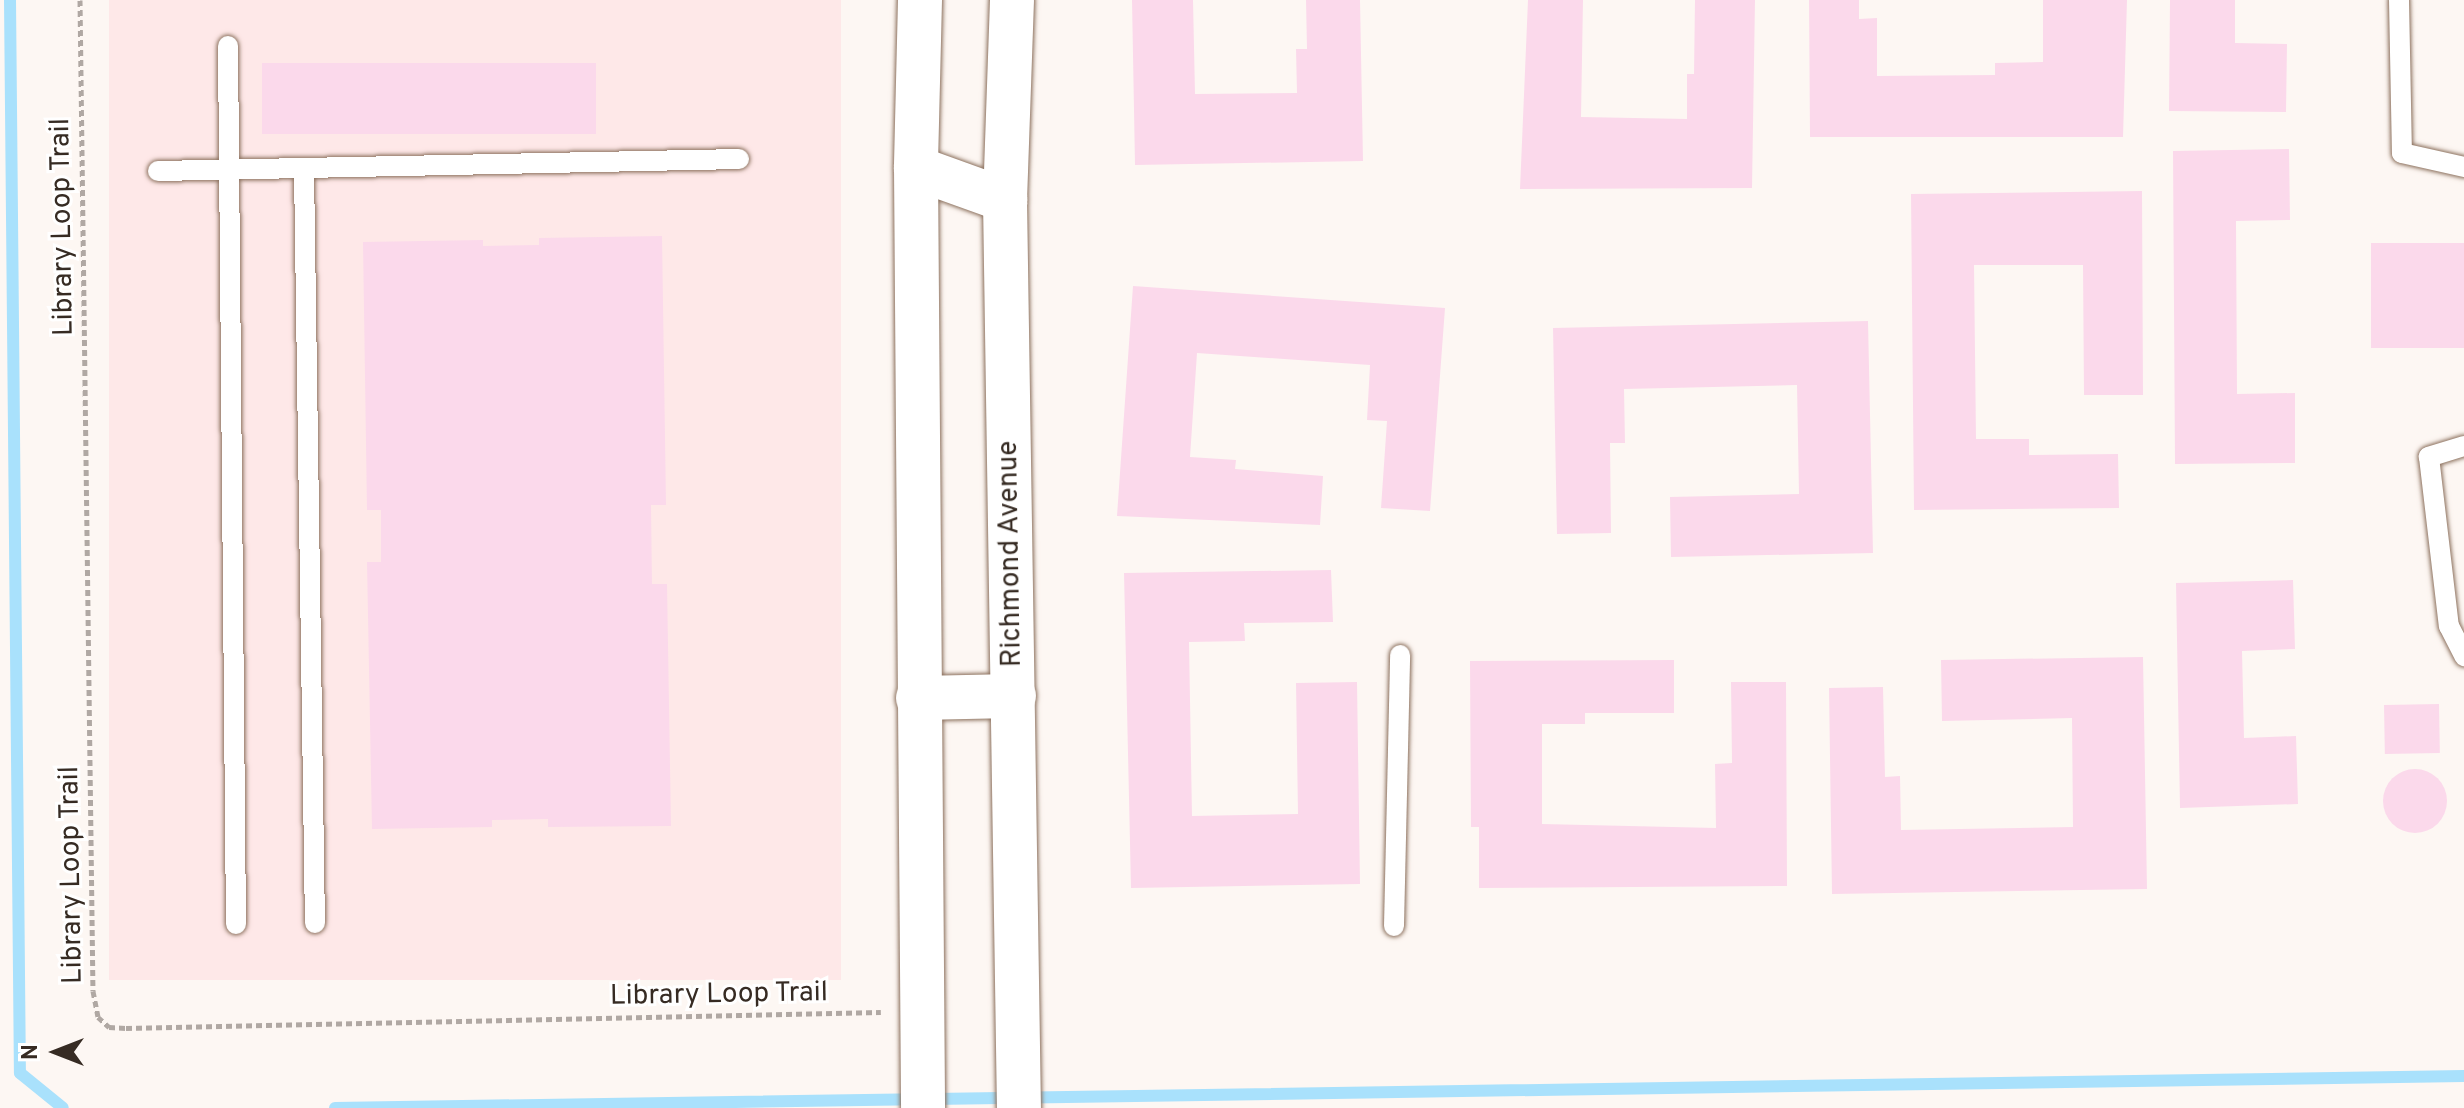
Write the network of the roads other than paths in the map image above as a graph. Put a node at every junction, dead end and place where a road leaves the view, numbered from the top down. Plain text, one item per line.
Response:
1 (920, 0) edge
2 (1012, 0) edge
3 (2399, 0) edge
4 (228, 46) dead end
5 (739, 159) dead end
6 (2464, 167) edge
7 (304, 168) junction
8 (916, 168) junction
9 (229, 169) junction
10 (158, 171) dead end
11 (1005, 200) junction
12 (2464, 446) edge
13 (1400, 655) dead end
14 (2464, 656) edge
15 (1014, 696) junction
16 (918, 698) junction
17 (315, 923) dead end
18 (236, 924) dead end
19 (1394, 926) dead end
20 (923, 1108) edge
21 (1019, 1108) edge

1 - 8 main road
2 - 11 main road, Richmond Avenue
3 - 6 lane
4 - 9 lane
5 - 7 lane
7 - 9 lane
7 - 17 lane
8 - 11 main road
8 - 16 main road
9 - 10 lane
9 - 18 lane
11 - 15 main road, Richmond Avenue
12 - 14 lane
13 - 19 lane
15 - 16 main road
15 - 21 main road, Richmond Avenue
16 - 20 main road

